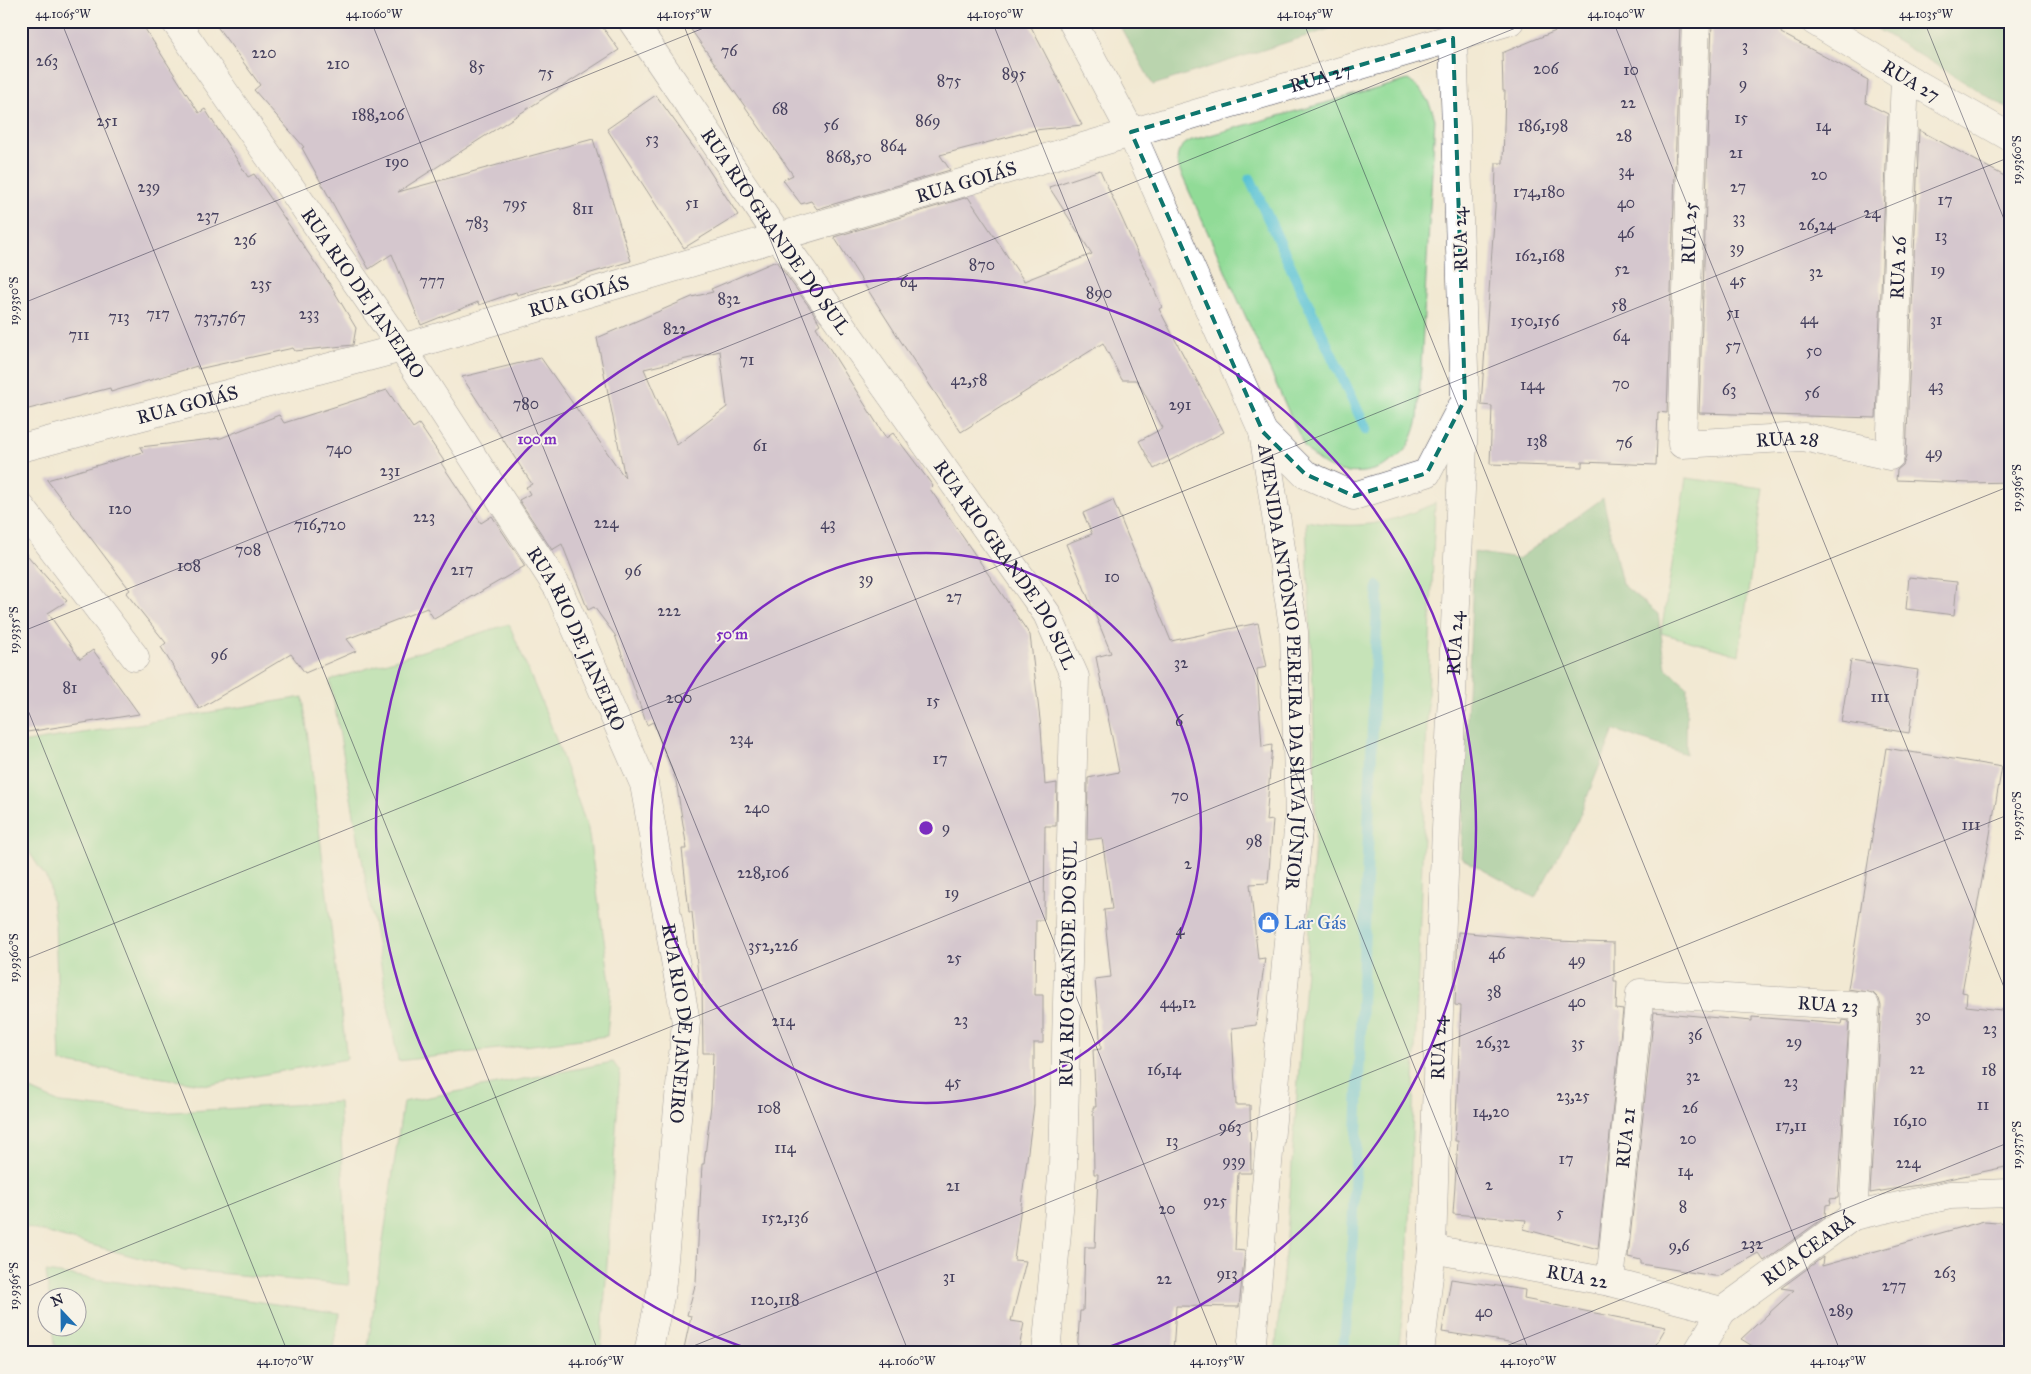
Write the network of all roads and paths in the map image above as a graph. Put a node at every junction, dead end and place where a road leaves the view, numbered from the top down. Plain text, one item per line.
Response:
1 (175, 21) edge
2 (632, 21) edge
3 (1072, 21) edge
4 (1510, 21) edge
5 (1696, 21) edge
6 (1814, 21) edge
7 (1453, 38) junction
8 (1906, 77) junction
9 (1131, 132) junction
10 (2010, 137) edge
11 (778, 236) junction
12 (402, 348) junction
13 (1465, 399) junction
14 (1263, 432) junction
15 (1682, 444) joint
16 (21, 448) edge
17 (1890, 456) joint
18 (21, 507) edge
19 (135, 657) dead end
20 (1640, 993) joint
21 (2010, 1193) edge
22 (1853, 1216) junction
23 (1432, 1248) junction
24 (1610, 1282) junction
25 (1722, 1310) junction
26 (648, 1353) edge
27 (1046, 1353) edge
28 (1251, 1353) edge
29 (1420, 1353) edge
30 (1697, 1353) edge

1 - 12 street, RUA RIO DE JANEIRO
2 - 11 street, RUA RIO GRANDE DO SUL
3 - 9 street, AVENIDA ANTÔNIO PEREIRA DA SILVA JÚNIOR
4 - 7 street, RUA 27
5 - 15 street, RUA 25
6 - 8 street, RUA 27
7 - 9 street, RUA 27
7 - 13 street, RUA 24
8 - 10 street, RUA 27
8 - 17 street, RUA 26
9 - 11 street, RUA GOIÁS
9 - 14 street, AVENIDA ANTÔNIO PEREIRA DA SILVA JÚNIOR
11 - 12 street, RUA GOIÁS
11 - 27 street, RUA RIO GRANDE DO SUL
12 - 16 street, RUA GOIÁS
12 - 26 street, RUA RIO DE JANEIRO
13 - 14 street
13 - 23 street, RUA 24
14 - 28 street, AVENIDA ANTÔNIO PEREIRA DA SILVA JÚNIOR
15 - 17 street, RUA 28
18 - 19 street
20 - 22 street, RUA 23
20 - 24 street, RUA 21
21 - 22 street, RUA CEARÁ
22 - 25 street, RUA CEARÁ
23 - 24 street, RUA 22
23 - 29 street, RUA 24
24 - 25 street, RUA 22
25 - 30 street, RUA CEARÁ

